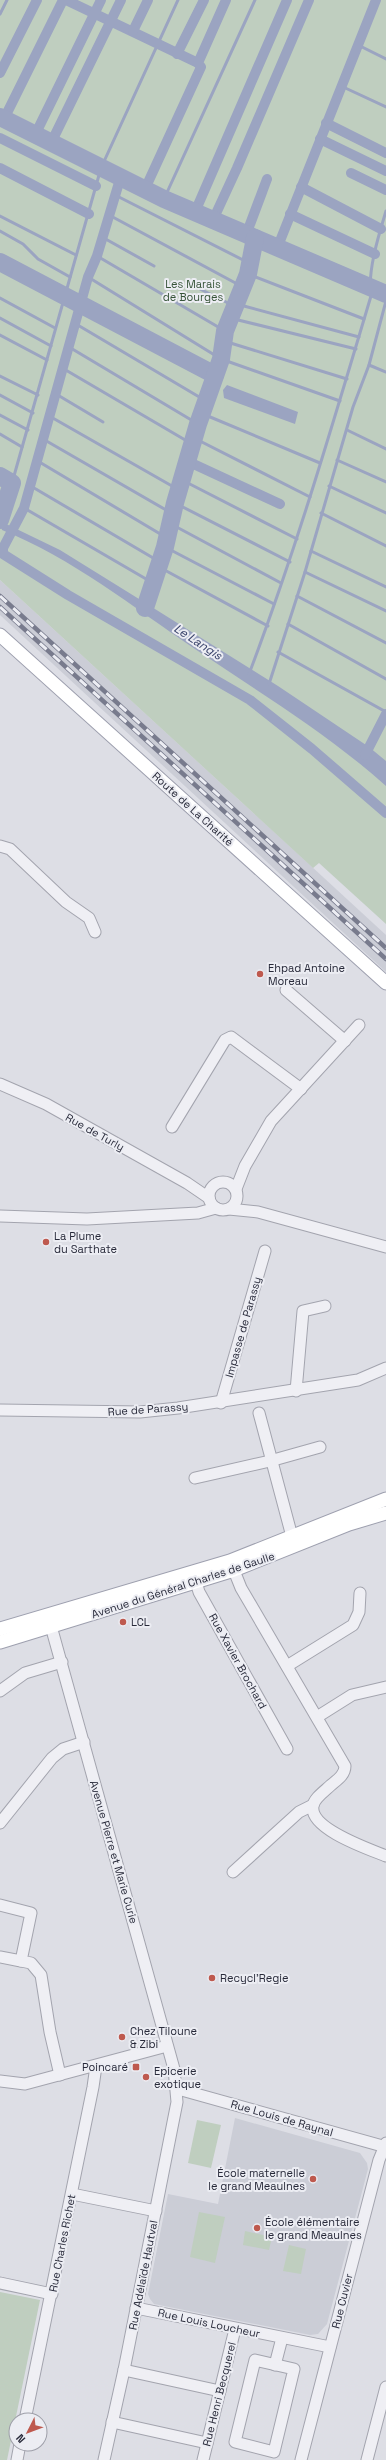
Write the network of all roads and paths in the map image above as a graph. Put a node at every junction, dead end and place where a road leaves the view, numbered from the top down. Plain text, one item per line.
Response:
1 (0, 635) edge
2 (0, 846) edge
3 (95, 932) dead end
4 (386, 983) edge
5 (286, 990) dead end
6 (359, 1025) dead end
7 (345, 1041) junction
8 (0, 1084) edge
9 (301, 1089) junction
10 (172, 1127) dead end
11 (246, 1166) junction
12 (188, 1183) junction
13 (218, 1183) junction
14 (236, 1192) junction
15 (209, 1198) junction
16 (216, 1208) junction
17 (229, 1209) junction
18 (185, 1212) junction
19 (258, 1212) junction
20 (0, 1216) edge
21 (386, 1247) edge
22 (265, 1251) dead end
23 (325, 1306) dead end
24 (386, 1368) edge
25 (296, 1390) junction
26 (221, 1403) junction
27 (0, 1410) edge
28 (260, 1413) dead end
29 (320, 1446) dead end
30 (270, 1461) junction
31 (195, 1478) dead end
32 (382, 1499) edge
33 (386, 1513) edge
34 (293, 1542) junction
35 (232, 1565) junction
36 (195, 1577) junction
37 (360, 1592) dead end
38 (50, 1621) junction
39 (0, 1629) edge
40 (0, 1642) edge
41 (62, 1662) junction
42 (287, 1666) junction
43 (386, 1687) edge
44 (0, 1691) edge
45 (317, 1717) junction
46 (84, 1742) junction
47 (287, 1749) dead end
48 (313, 1805) junction
49 (0, 1823) edge
50 (386, 1856) edge
51 (233, 1872) dead end
52 (0, 1906) edge
53 (0, 1957) edge
54 (21, 1961) junction
55 (167, 2046) junction
56 (98, 2065) junction
57 (60, 2075) junction
58 (0, 2081) edge
59 (178, 2089) junction
60 (386, 2146) edge
61 (72, 2194) junction
62 (156, 2211) junction
63 (0, 2283) edge
64 (52, 2294) junction
65 (136, 2308) junction
66 (235, 2329) junction
67 (282, 2338) junction
68 (330, 2347) junction
69 (275, 2365) junction
70 (124, 2370) junction
71 (386, 2387) edge
72 (220, 2391) junction
73 (27, 2412) edge
74 (112, 2422) junction
75 (207, 2443) junction
76 (104, 2460) edge
77 (203, 2460) edge
78 (301, 2460) edge
79 (367, 2460) edge

1 - 4 main road, Route de La Charité
2 - 3 street
5 - 7 street
6 - 7 street
7 - 9 street
8 - 12 street, Rue de Turly
9 - 10 street
9 - 11 street
11 - 13 street
11 - 14 street
12 - 13 street, Rue de Turly
12 - 15 street, Rue de Turly
13 - 14 street
13 - 15 street
14 - 17 street
14 - 19 street
15 - 16 street
15 - 18 street
16 - 17 street
16 - 18 street
17 - 19 street
18 - 20 street
19 - 21 street
22 - 26 street, Impasse de Parassy
23 - 25 street
24 - 25 street, Rue de Parassy
25 - 26 street, Rue de Parassy
26 - 27 street, Rue de Parassy
28 - 30 street
29 - 30 street
30 - 31 street
30 - 34 street
32 - 34 main road, Avenue du Général Charles de Gaulle
33 - 34 main road, Avenue du Général Charles de Gaulle
34 - 35 main road, Avenue du Général Charles de Gaulle
35 - 36 main road, Avenue du Général Charles de Gaulle
35 - 42 street
36 - 38 main road, Avenue du Général Charles de Gaulle
36 - 47 street, Rue Xavier Brochard
37 - 42 street
38 - 39 main road, Avenue du Général Charles de Gaulle
38 - 40 main road, Avenue du Général Charles de Gaulle
38 - 41 street, Avenue Pierre et Marie Curie
41 - 44 street
41 - 46 street, Avenue Pierre et Marie Curie
42 - 45 street
43 - 45 street
45 - 48 street
46 - 49 street
46 - 55 street, Avenue Pierre et Marie Curie
48 - 50 street
48 - 51 street
52 - 54 street
53 - 54 street
54 - 57 street
55 - 56 street
55 - 59 street, Avenue Pierre et Marie Curie
56 - 57 street
56 - 61 street, Rue Charles Richet
57 - 58 street
59 - 60 street, Rue Louis de Raynal
59 - 62 street, Rue Adélaïde Hautval
60 - 68 street, Rue Cuvier
61 - 62 street
61 - 64 street, Rue Charles Richet
62 - 65 street, Rue Adélaïde Hautval
63 - 64 street
64 - 73 street, Rue Charles Richet
65 - 66 street, Rue Louis Loucheur
65 - 70 street, Rue Adélaïde Hautval
66 - 67 street, Rue Louis Loucheur
66 - 72 street, Rue Henri Becquerel
67 - 68 street, Rue Louis Loucheur
67 - 69 street
68 - 78 street, Rue Cuvier
69 - 69 street
70 - 72 street
70 - 74 street, Rue Adélaïde Hautval
71 - 79 street
72 - 75 street, Rue Henri Becquerel
74 - 75 street
74 - 76 street, Rue Adélaïde Hautval
75 - 77 street, Rue Henri Becquerel

